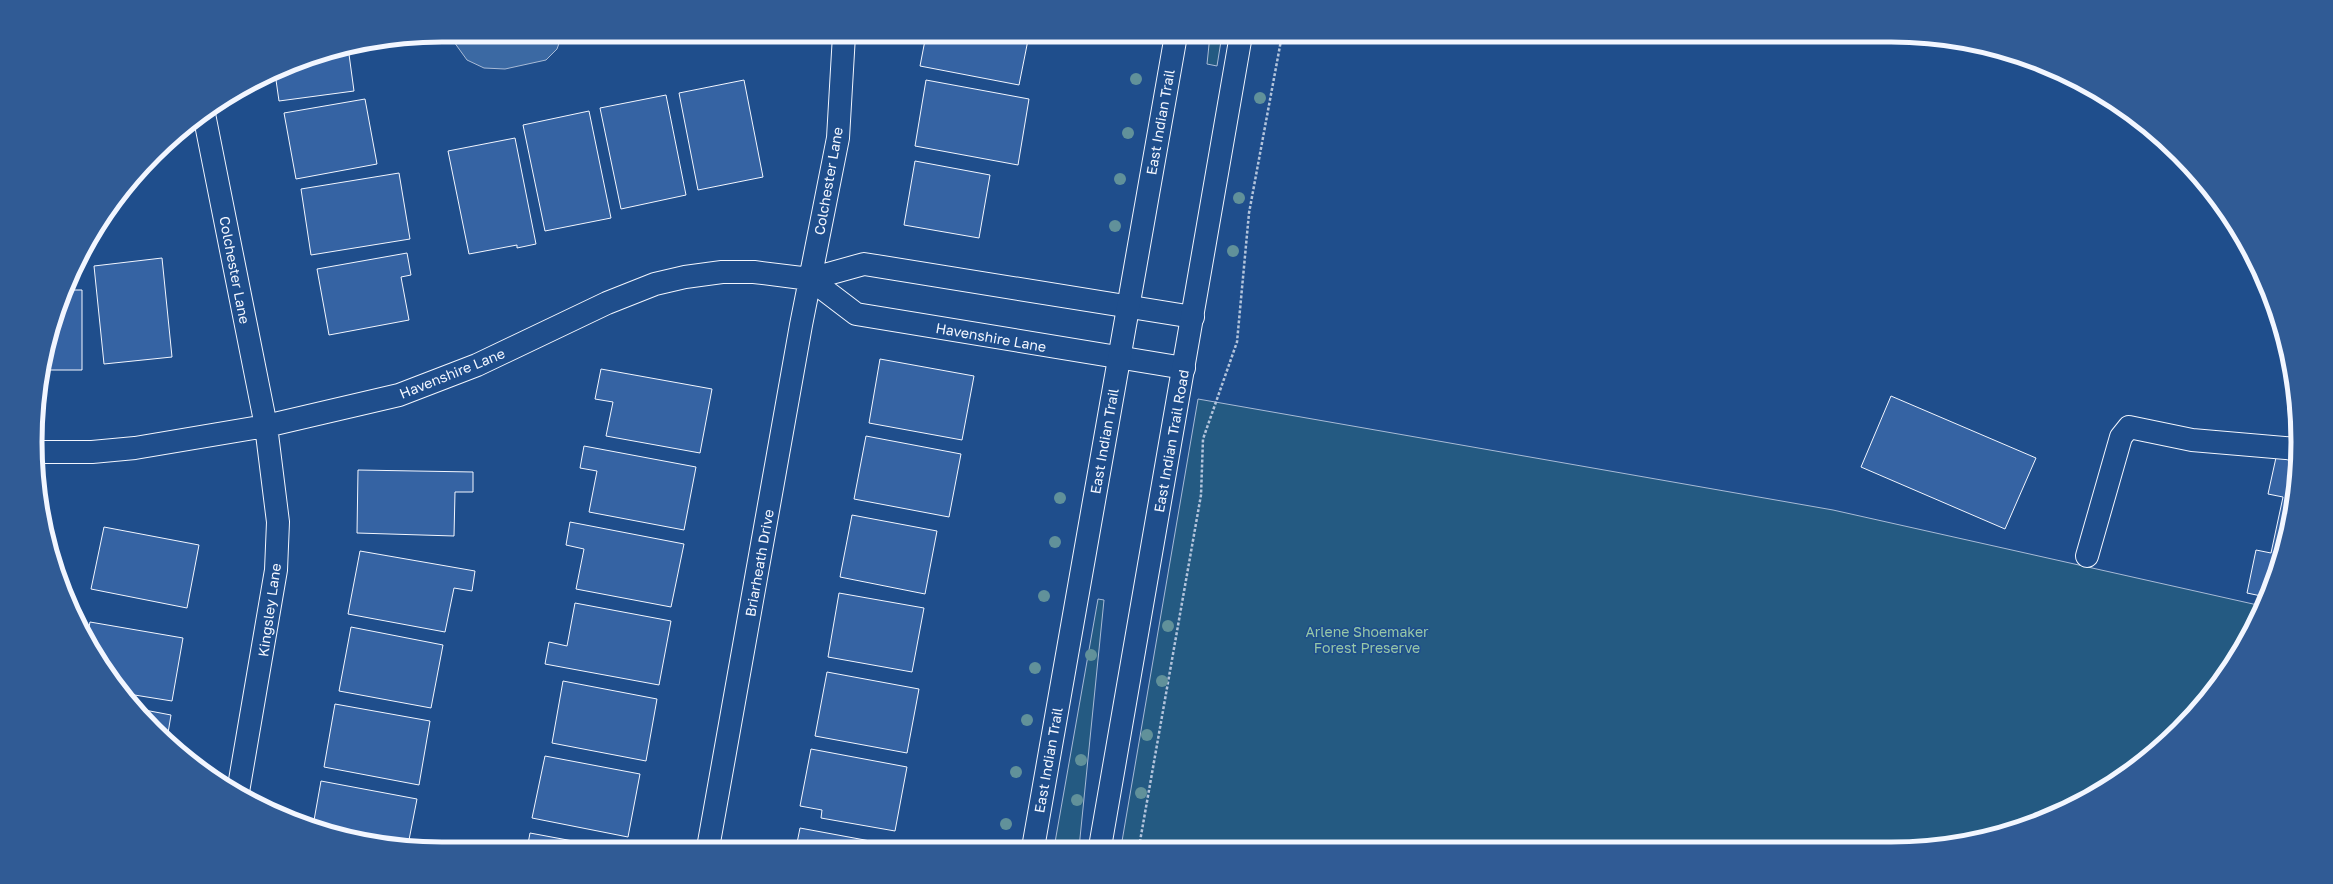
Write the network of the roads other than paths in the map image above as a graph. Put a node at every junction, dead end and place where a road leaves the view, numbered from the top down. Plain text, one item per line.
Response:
1 (844, 42) edge
2 (1175, 42) edge
3 (1240, 42) edge
4 (205, 120) edge
5 (810, 279) junction
6 (1127, 306) junction
7 (1193, 316) junction
8 (1119, 358) junction
9 (1184, 368) junction
10 (266, 426) junction
11 (2291, 449) edge
12 (42, 452) edge
13 (2087, 556) dead end
14 (239, 786) edge
15 (709, 842) edge
16 (1033, 842) edge
17 (1101, 842) edge

1 - 5 street, Colchester Lane
2 - 6 street, East Indian Trail
3 - 7 street, East Indian Trail Road
4 - 10 street, Colchester Lane
5 - 6 street, Havenshire Lane
5 - 8 street, Havenshire Lane
5 - 10 street, Havenshire Lane
5 - 15 street, Briarheath Drive
6 - 7 street, Havenshire Lane
6 - 8 street, East Indian Trail
7 - 9 street, East Indian Trail Road
8 - 9 street, Havenshire Lane
8 - 16 street, East Indian Trail
9 - 17 street, East Indian Trail Road
10 - 12 street, Havenshire Lane
10 - 14 street, Kingsley Lane
11 - 13 street

